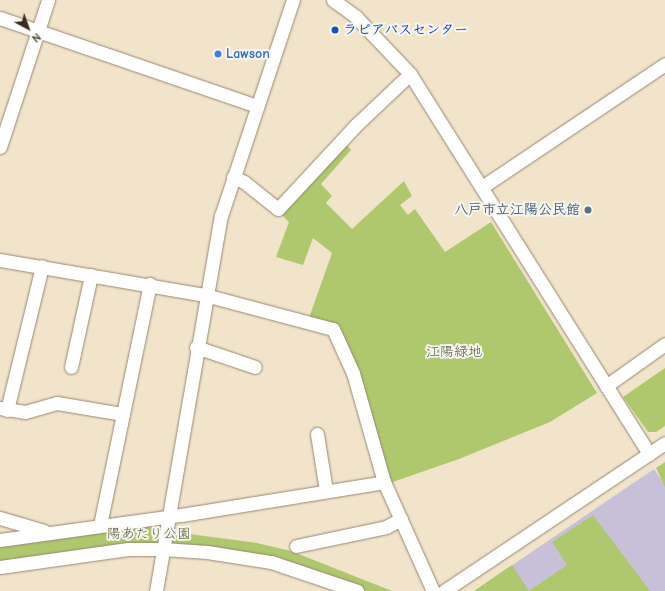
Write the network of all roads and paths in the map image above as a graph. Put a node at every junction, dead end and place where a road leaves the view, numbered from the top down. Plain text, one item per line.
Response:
1 (48, 0) edge
2 (293, 0) edge
3 (333, 0) edge
4 (0, 18) edge
5 (37, 30) junction
6 (665, 64) edge
7 (410, 74) junction
8 (257, 106) junction
9 (0, 147) edge
10 (233, 177) junction
11 (482, 187) junction
12 (0, 260) edge
13 (42, 266) junction
14 (91, 275) junction
15 (150, 284) junction
16 (205, 295) junction
17 (665, 344) edge
18 (196, 347) junction
19 (255, 366) dead end
20 (72, 367) dead end
21 (606, 386) junction
22 (4, 409) edge
23 (123, 414) junction
24 (317, 434) dead end
25 (665, 444) edge
26 (649, 454) junction
27 (384, 482) junction
28 (326, 491) junction
29 (168, 516) junction
30 (0, 518) edge
31 (401, 519) junction
32 (100, 525) junction
33 (47, 532) junction
34 (0, 540) edge
35 (296, 546) dead end
36 (163, 549) junction
37 (0, 567) edge
38 (156, 591) edge
39 (356, 591) edge
40 (432, 591) edge
41 (444, 591) edge

1 - 5 street
2 - 8 street
3 - 7 street
4 - 5 street
5 - 8 street
5 - 9 street
6 - 11 street
7 - 10 street
7 - 11 street
8 - 10 street
10 - 16 street
11 - 21 street
12 - 13 street
13 - 14 street
13 - 22 street
14 - 15 street
14 - 20 street
15 - 16 street
15 - 23 street
16 - 18 street
16 - 27 street
17 - 21 street
18 - 19 street
18 - 29 street
21 - 26 street
22 - 23 street
23 - 32 street
24 - 28 street
25 - 26 street
26 - 41 street
27 - 28 street
27 - 31 street
28 - 29 street
29 - 32 street
29 - 36 street
30 - 33 street
31 - 35 street
31 - 40 street
32 - 33 street
33 - 34 street
36 - 37 street
36 - 38 street
36 - 39 street

